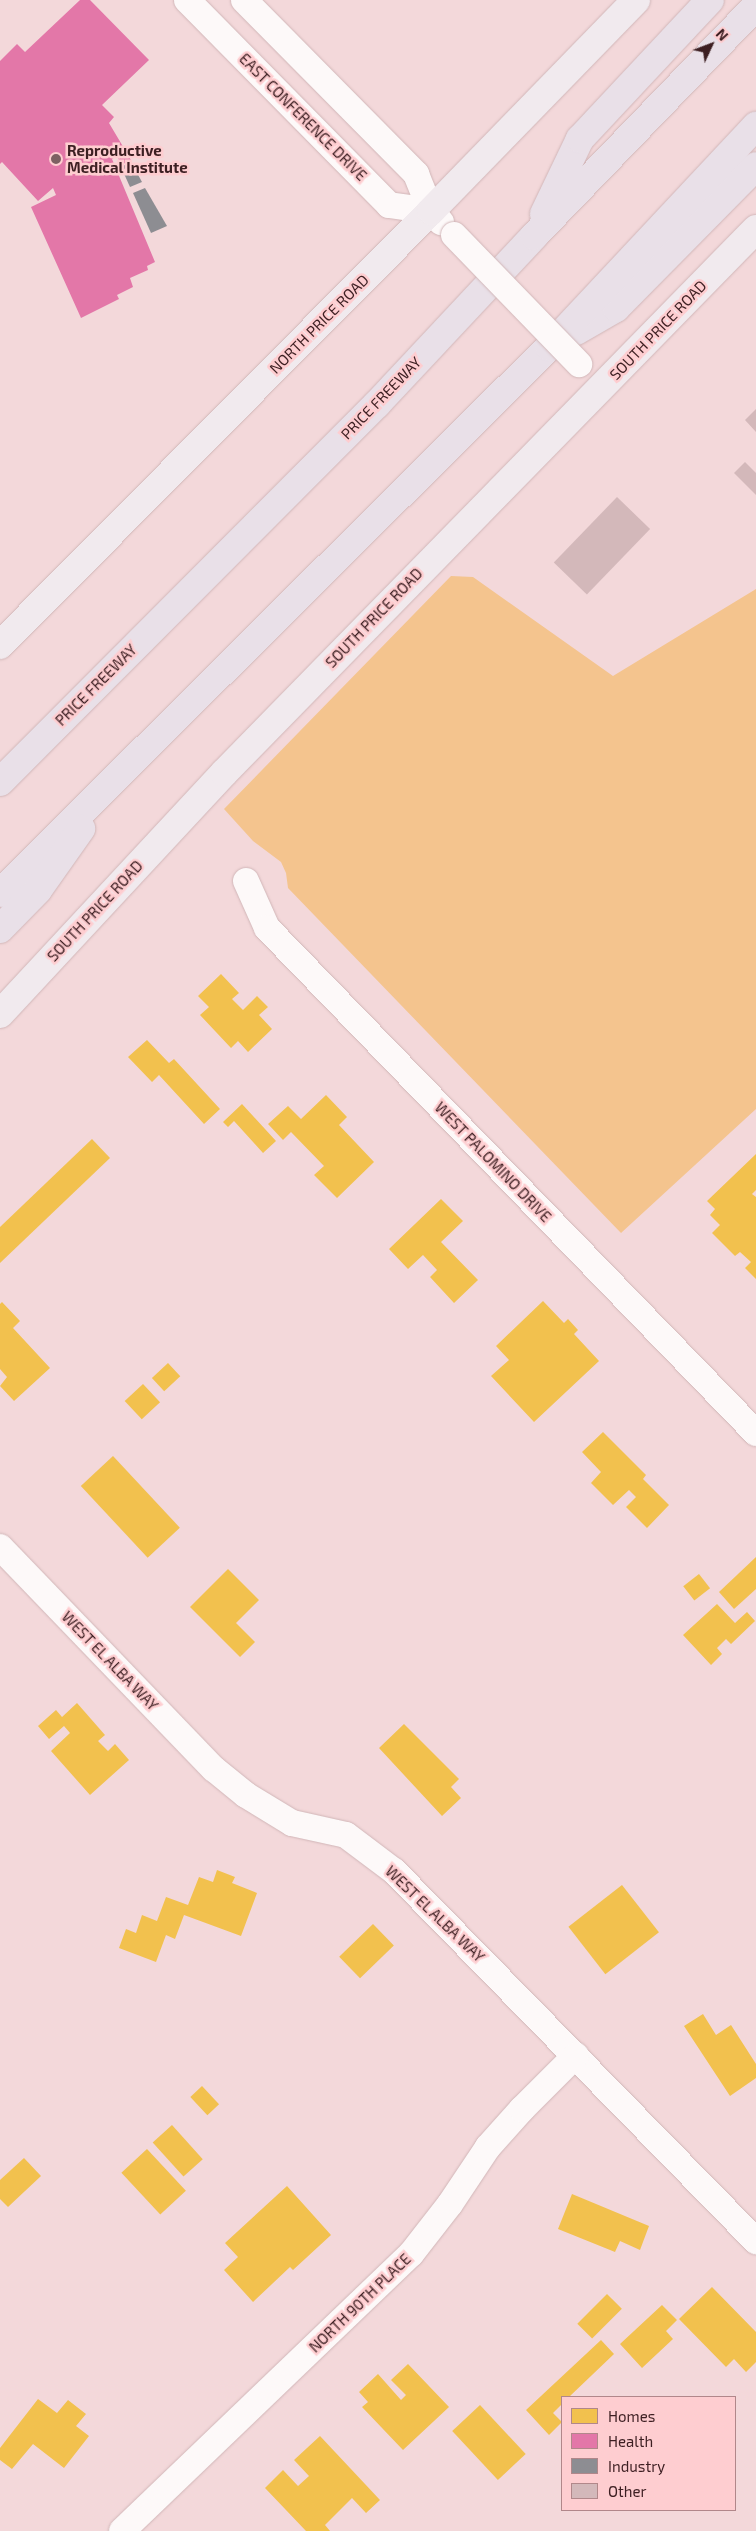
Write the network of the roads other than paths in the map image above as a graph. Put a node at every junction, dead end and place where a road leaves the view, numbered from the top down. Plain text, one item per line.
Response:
1 (187, 0) edge
2 (244, 0) edge
3 (636, 0) edge
4 (710, 0) edge
5 (756, 6) edge
6 (756, 126) edge
7 (756, 166) edge
8 (431, 211) junction
9 (756, 229) edge
10 (534, 236) junction
11 (549, 347) junction
12 (602, 388) junction
13 (0, 646) edge
14 (82, 700) junction
15 (125, 766) junction
16 (0, 769) edge
17 (0, 782) edge
18 (246, 881) dead end
19 (0, 892) edge
20 (0, 929) edge
21 (0, 1014) edge
22 (756, 1433) edge
23 (0, 1547) edge
24 (576, 2055) junction
25 (756, 2241) edge
26 (122, 2531) edge

1 - 8 street, EAST CONFERENCE DRIVE
2 - 8 street
3 - 8 main road, NORTH PRICE ROAD
4 - 10 highway
5 - 10 highway, PRICE FREEWAY
6 - 11 highway
7 - 11 highway
8 - 12 street, bridge
8 - 13 main road, NORTH PRICE ROAD
9 - 12 main road, SOUTH PRICE ROAD
10 - 14 highway, PRICE FREEWAY
11 - 15 highway
12 - 21 main road, SOUTH PRICE ROAD
14 - 16 highway
14 - 17 highway, PRICE FREEWAY
15 - 19 highway
15 - 20 highway
18 - 22 street, WEST PALOMINO DRIVE
23 - 24 street, WEST EL ALBA WAY
24 - 25 street, WEST EL ALBA WAY
24 - 26 street, NORTH 90TH PLACE

